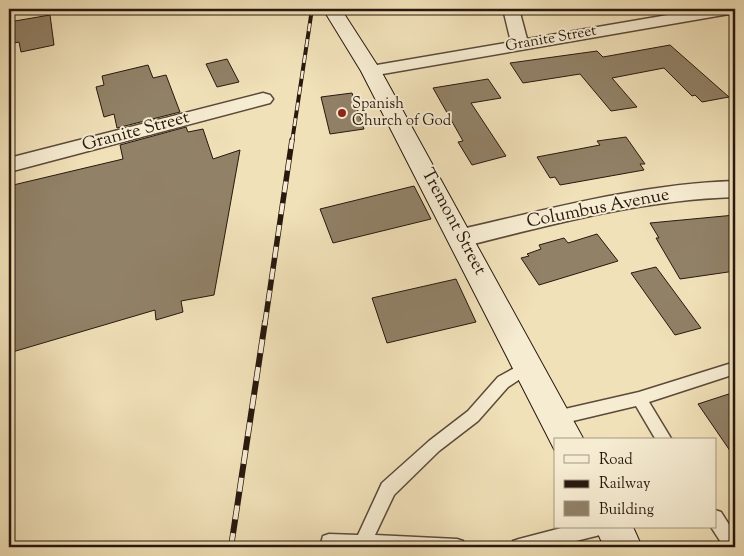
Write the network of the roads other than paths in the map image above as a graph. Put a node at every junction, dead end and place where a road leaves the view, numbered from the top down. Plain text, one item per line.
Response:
1 (332, 9) edge
2 (511, 9) edge
3 (730, 9) edge
4 (520, 44) junction
5 (371, 71) junction
6 (263, 99) dead end
7 (9, 165) edge
8 (735, 189) edge
9 (462, 238) junction
10 (529, 366) junction
11 (735, 368) edge
12 (638, 399) junction
13 (562, 429) edge
14 (664, 438) edge
15 (716, 520) edge
16 (597, 528) edge
17 (614, 528) edge
18 (362, 544) junction
19 (540, 545) edge
20 (328, 547) edge
21 (458, 547) edge
22 (519, 547) edge
23 (624, 547) edge
24 (734, 547) edge

1 - 5 main road, Tremont Street
2 - 4 street
3 - 4 street, Granite Street
4 - 5 street, Granite Street
5 - 9 main road, Tremont Street
6 - 7 street, Granite Street
8 - 9 street, Columbus Avenue
9 - 10 main road, Tremont Street
10 - 13 main road, Tremont Street
10 - 18 lane
11 - 12 lane
12 - 13 lane
12 - 14 lane
15 - 24 lane
16 - 19 lane
17 - 23 main road
18 - 20 lane
18 - 21 lane
19 - 22 lane

